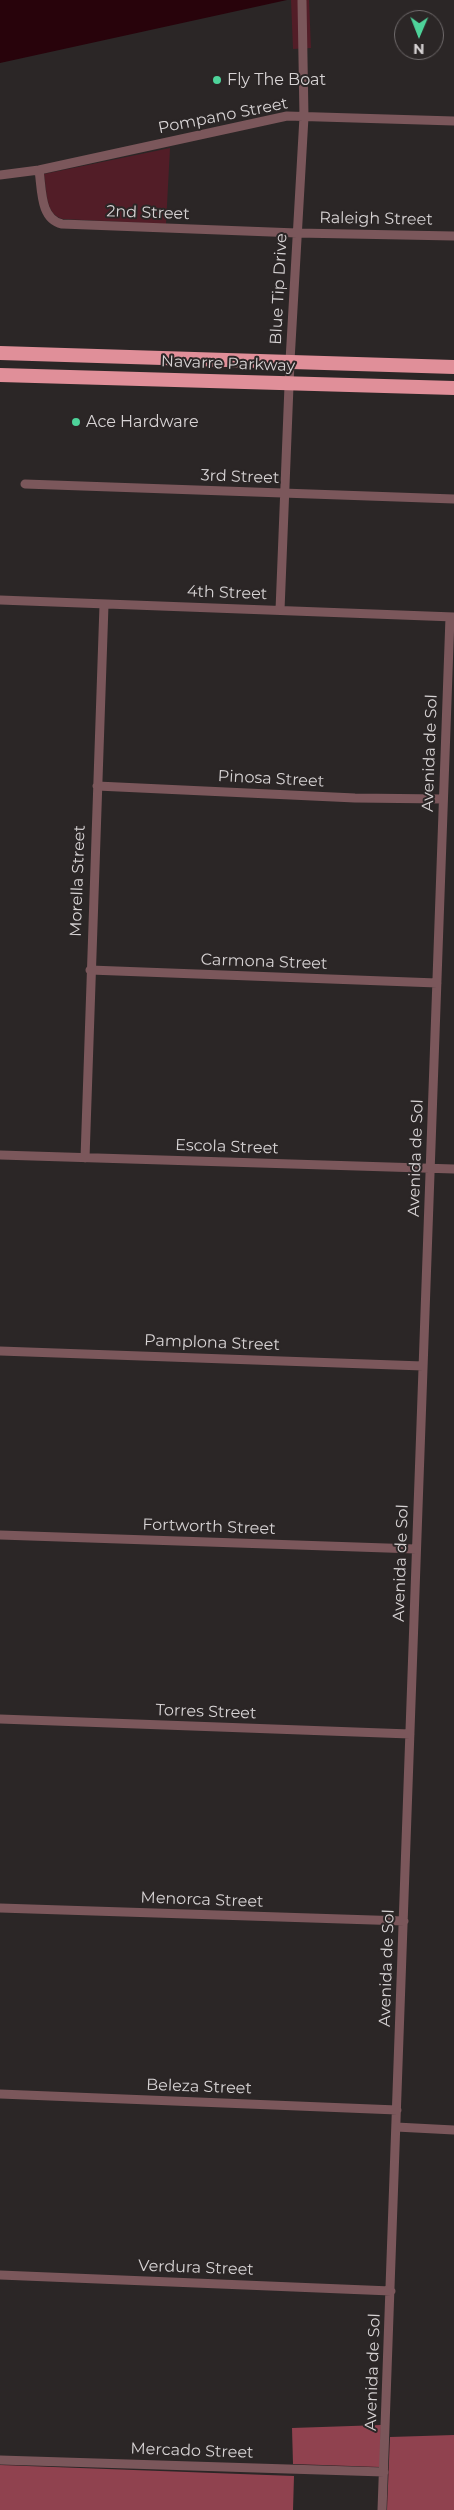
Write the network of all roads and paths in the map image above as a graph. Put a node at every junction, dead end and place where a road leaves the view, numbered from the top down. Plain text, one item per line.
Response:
1 (302, 1) edge
2 (304, 117) junction
3 (454, 121) edge
4 (39, 170) junction
5 (0, 174) edge
6 (297, 233) junction
7 (454, 236) edge
8 (0, 354) edge
9 (290, 361) junction
10 (454, 367) edge
11 (0, 375) edge
12 (289, 384) junction
13 (454, 388) edge
14 (25, 484) dead end
15 (286, 493) junction
16 (454, 499) edge
17 (0, 600) edge
18 (104, 605) junction
19 (280, 610) junction
20 (452, 617) edge
21 (97, 786) junction
22 (443, 799) junction
23 (90, 970) junction
24 (437, 983) junction
25 (0, 1155) edge
26 (85, 1158) junction
27 (430, 1167) junction
28 (454, 1169) edge
29 (0, 1351) edge
30 (423, 1366) junction
31 (0, 1535) edge
32 (416, 1549) junction
33 (0, 1719) edge
34 (410, 1734) junction
35 (0, 1908) edge
36 (404, 1922) junction
37 (0, 2094) edge
38 (397, 2110) junction
39 (396, 2127) junction
40 (454, 2130) edge
41 (0, 2275) edge
42 (391, 2292) junction
43 (0, 2460) edge
44 (384, 2472) junction
45 (382, 2510) edge

1 - 2 street, Blue Tip Drive
2 - 3 street, Pompano Street
2 - 4 street, Pompano Street
2 - 6 street, Blue Tip Drive
4 - 5 street, Pompano Street
4 - 6 street, 2nd Street
6 - 7 street, Raleigh Street
6 - 9 street, Blue Tip Drive
8 - 9 highway, Navarre Parkway
9 - 10 highway, Navarre Parkway
9 - 12 street, Blue Tip Drive
11 - 12 highway, Navarre Parkway
12 - 13 highway, Navarre Parkway
12 - 15 street, Blue Tip Drive
14 - 15 street, 3rd Street
15 - 16 street, 3rd Street
15 - 19 street, Blue Tip Drive
17 - 18 street, 4th Street
18 - 19 street, 4th Street
18 - 21 street, Morella Street
19 - 20 street, 4th Street
20 - 22 street, Avenida de Sol
21 - 22 street, Pinosa Street
21 - 23 street, Morella Street
22 - 24 street, Avenida de Sol
23 - 24 street, Carmona Street
23 - 26 street, Morella Street
24 - 27 street, Avenida de Sol
25 - 26 street, Escola Street
26 - 27 street, Escola Street
27 - 28 street, Escola Street
27 - 30 street, Avenida de Sol
29 - 30 street, Pamplona Street
30 - 32 street, Avenida de Sol
31 - 32 street, Fortworth Street
32 - 34 street, Avenida de Sol
33 - 34 street, Torres Street
34 - 36 street, Avenida de Sol
35 - 36 street, Menorca Street
36 - 38 street, Avenida de Sol
37 - 38 street, Beleza Street
38 - 39 street, Avenida de Sol
39 - 40 street
39 - 42 street, Avenida de Sol
41 - 42 street, Verdura Street
42 - 44 street, Avenida de Sol
43 - 44 street, Mercado Street
44 - 45 street, Avenida de Sol

